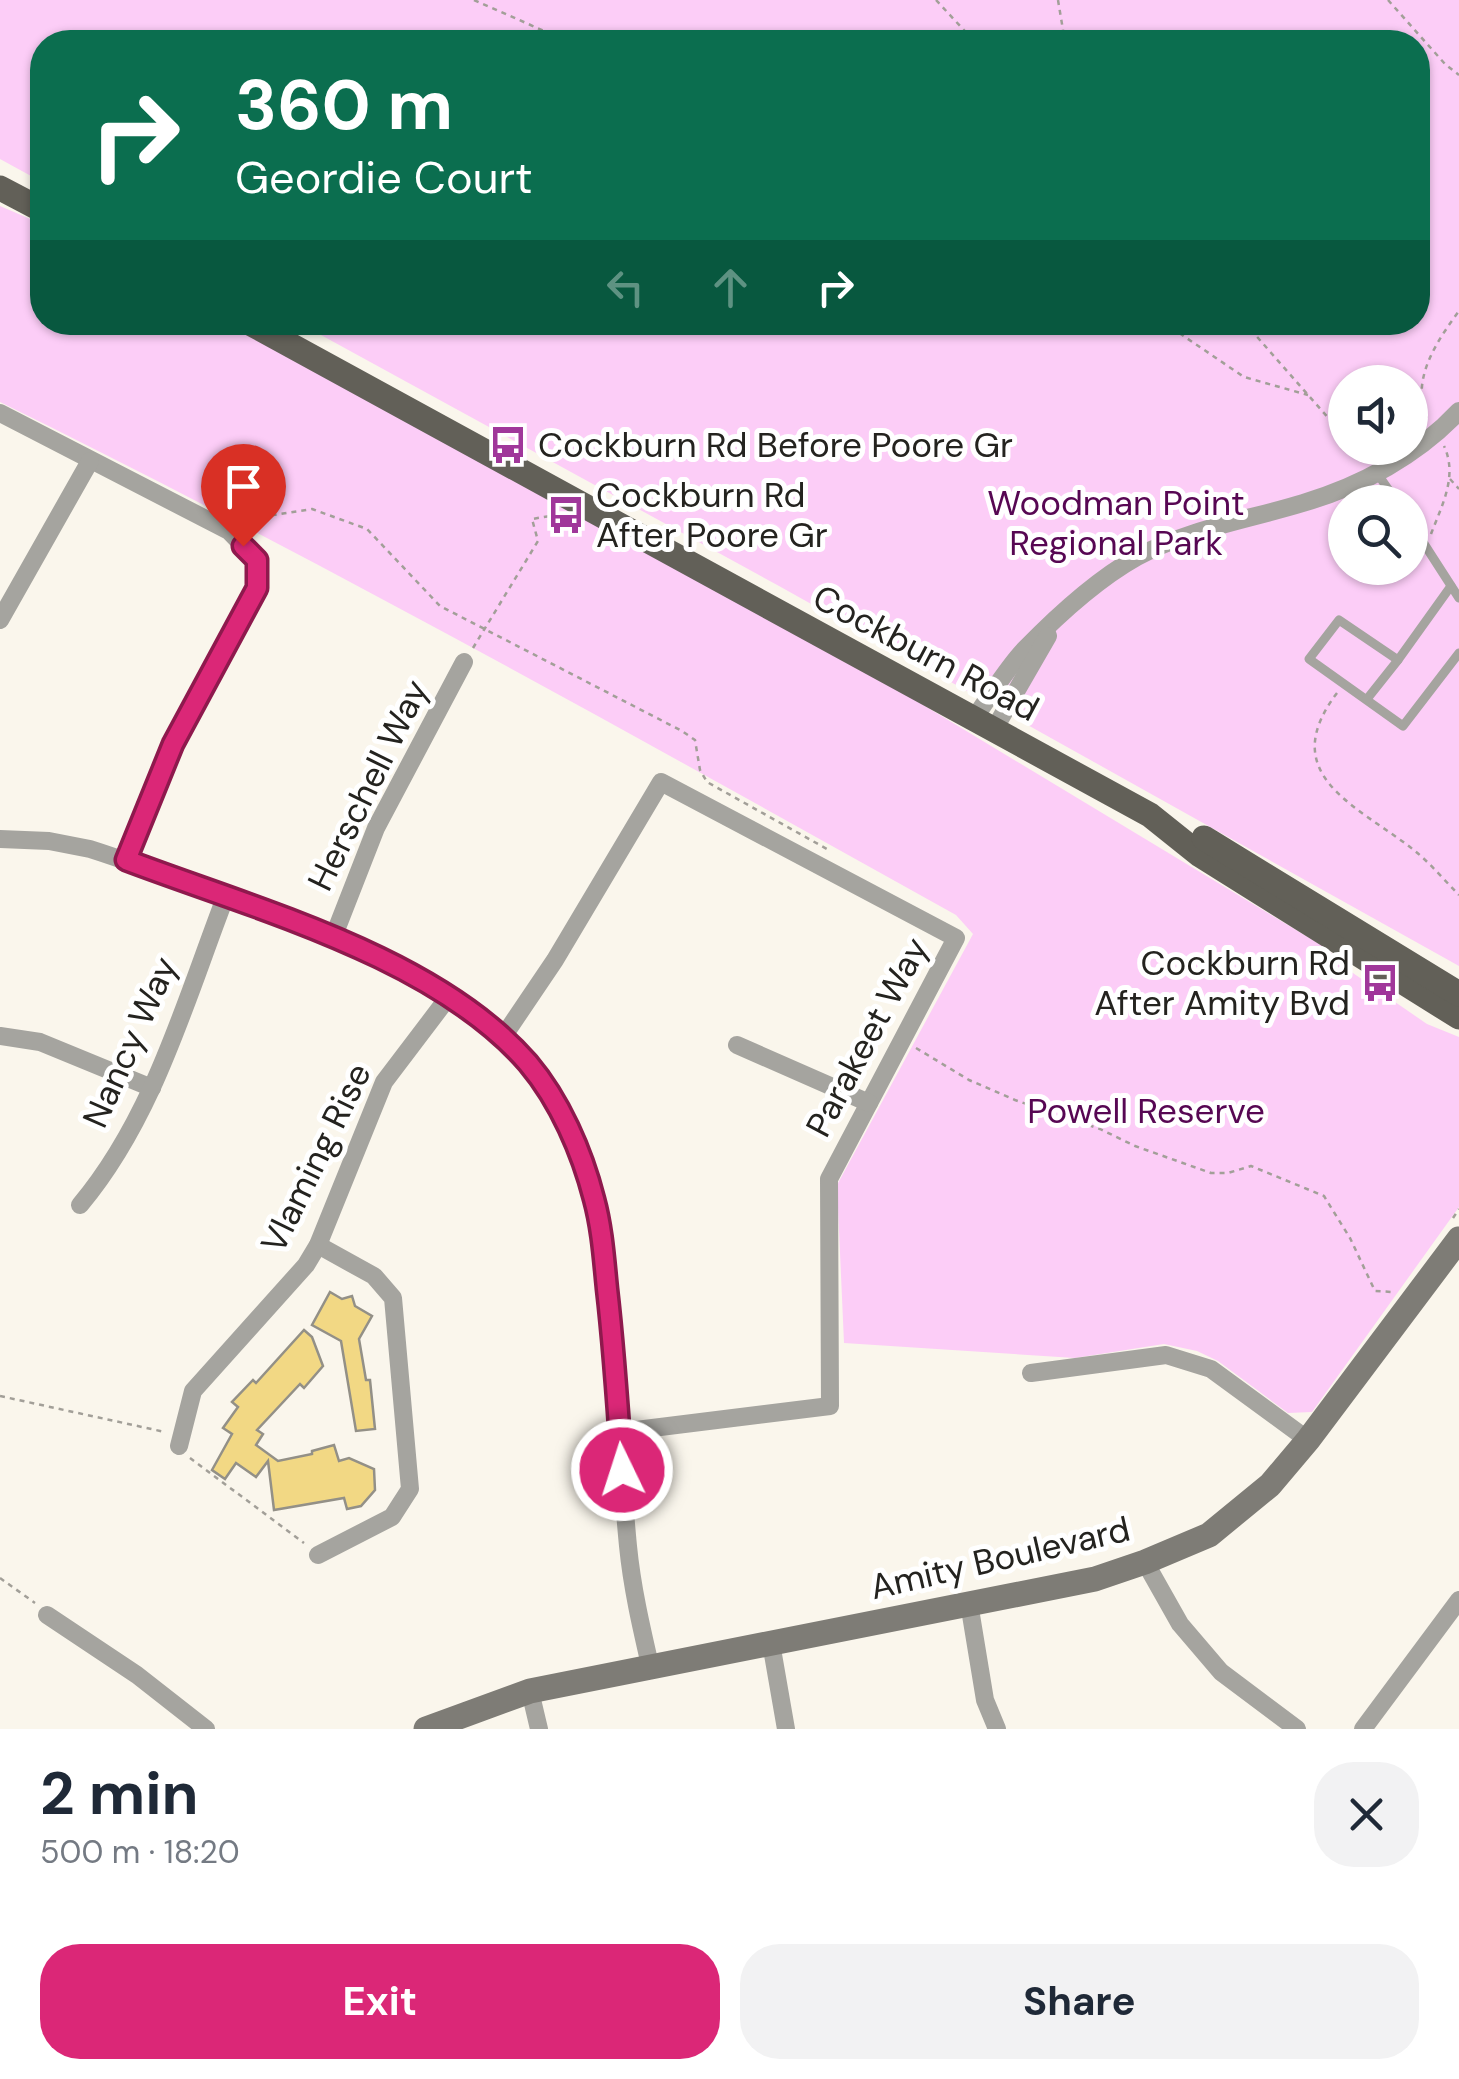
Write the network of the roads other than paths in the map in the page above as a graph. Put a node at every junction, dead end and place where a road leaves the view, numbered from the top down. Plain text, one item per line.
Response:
1 (0, 188) edge
2 (30, 204) edge
3 (272, 335) edge
4 (1459, 411) edge
5 (0, 412) edge
6 (90, 460) junction
7 (1377, 473) junction
8 (1385, 485) edge
9 (1428, 549) edge
10 (1452, 586) junction
11 (1459, 598) edge
12 (0, 620) edge
13 (1459, 654) edge
14 (1398, 660) junction
15 (464, 662) road end
16 (1367, 699) junction
17 (985, 723) junction
18 (1150, 815) junction
19 (0, 839) edge
20 (126, 860) junction
21 (225, 898) junction
22 (333, 938) junction
23 (1459, 994) edge
24 (450, 995) junction
25 (1459, 1018) edge
26 (0, 1036) edge
27 (503, 1037) junction
28 (737, 1046) dead end
29 (152, 1088) junction
30 (869, 1103) junction
31 (80, 1204) dead end
32 (1459, 1239) edge
33 (318, 1245) junction
34 (1031, 1373) dead end
35 (620, 1432) junction
36 (1308, 1440) junction
37 (185, 1453) road end
38 (318, 1556) dead end
39 (1145, 1562) junction
40 (1459, 1600) edge
41 (969, 1604) junction
42 (41, 1609) road end
43 (771, 1643) junction
44 (650, 1665) junction
45 (530, 1691) junction
46 (206, 1729) edge
47 (426, 1729) edge
48 (539, 1729) edge
49 (786, 1729) edge
50 (997, 1729) edge
51 (1297, 1729) edge
52 (1362, 1729) edge

1 - 2 main road
3 - 17 main road, Cockburn Road
4 - 7 street
5 - 6 street
6 - 12 street
6 - 20 street
7 - 8 lane
7 - 17 street
9 - 10 lane
10 - 11 lane
10 - 14 lane
13 - 16 lane
14 - 16 lane
14 - 16 lane
15 - 22 street, Herschell Way
17 - 18 main road, Cockburn Road
18 - 23 main road, Cockburn Road
18 - 25 main road, Cockburn Road
19 - 20 street
20 - 21 street
21 - 22 street
21 - 29 street, Nancy Way
22 - 24 street
24 - 27 street
24 - 33 street, Vlaming Rise
26 - 29 street
27 - 30 street, Parakeet Way
27 - 35 street
28 - 30 street
29 - 31 street, Nancy Way
30 - 35 street, Parakeet Way
32 - 36 street, Amity Boulevard
33 - 37 street, Vlaming Rise
33 - 38 street
34 - 36 street
35 - 44 street
36 - 39 street, Amity Boulevard
39 - 41 street, Amity Boulevard
39 - 51 street
40 - 52 street
41 - 43 street, Amity Boulevard
41 - 50 street
42 - 46 street
43 - 44 street, Amity Boulevard
43 - 49 street
44 - 45 street, Amity Boulevard
45 - 47 street, Amity Boulevard
45 - 48 street

